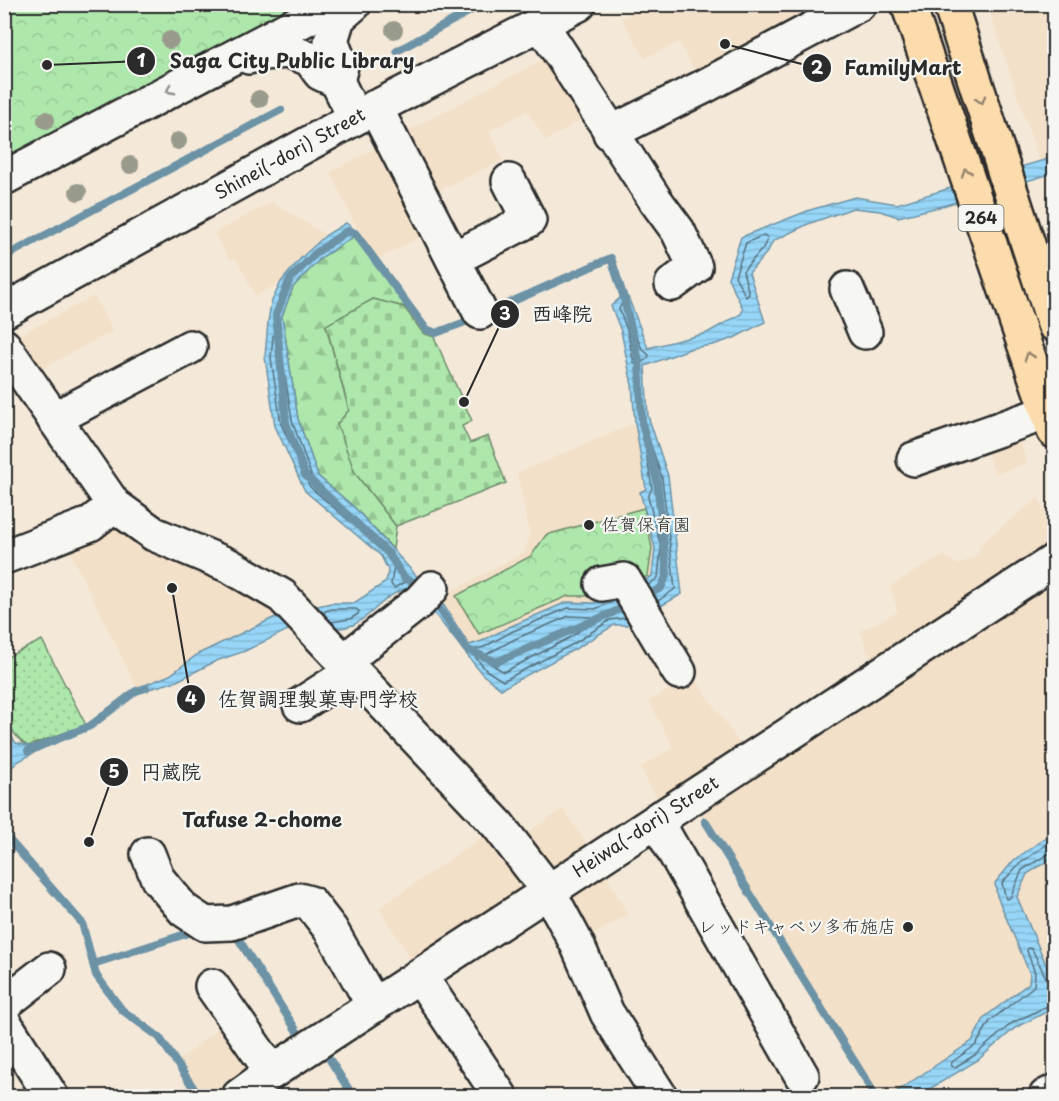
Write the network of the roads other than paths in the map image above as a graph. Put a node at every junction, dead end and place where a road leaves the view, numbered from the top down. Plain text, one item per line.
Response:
1 (334, 4) edge
2 (354, 4) edge
3 (579, 4) edge
4 (859, 4) edge
5 (908, 4) edge
6 (950, 4) edge
7 (541, 24) junction
8 (210, 69) junction
9 (337, 81) junction
10 (365, 113) junction
11 (610, 133) junction
12 (4, 178) edge
13 (508, 181) dead end
14 (453, 259) junction
15 (672, 284) dead end
16 (847, 289) dead end
17 (4, 311) edge
18 (480, 312) dead end
19 (1054, 324) edge
20 (865, 332) dead end
21 (4, 346) edge
22 (190, 347) dead end
23 (54, 419) junction
24 (1051, 422) edge
25 (914, 459) dead end
26 (114, 505) junction
27 (4, 557) edge
28 (1054, 561) edge
29 (613, 582) dead end
30 (426, 594) dead end
31 (348, 666) junction
32 (679, 672) dead end
33 (300, 705) dead end
34 (659, 818) junction
35 (148, 854) dead end
36 (548, 891) junction
37 (49, 969) dead end
38 (420, 976) junction
39 (212, 986) dead end
40 (4, 1004) edge
41 (374, 1006) junction
42 (4, 1022) edge
43 (272, 1072) junction
44 (802, 1076) dead end
45 (1054, 1092) edge
46 (495, 1095) edge
47 (51, 1096) edge
48 (239, 1096) edge
49 (660, 1096) edge
50 (1046, 1096) edge

1 - 8 street
2 - 9 street
3 - 7 street, Shinei(-dori) Street
4 - 11 street
24 -> 5 highway, 264
6 -> 19 highway, 264
7 - 10 street, Shinei(-dori) Street
7 - 11 street
8 - 9 street
8 -> 12 street
9 - 10 street
10 - 14 street
10 - 17 street, Shinei(-dori) Street
11 - 15 street
13 - 14 street
14 - 18 street
16 - 20 street
21 - 23 street
22 - 23 street
23 - 26 street
24 - 25 street
26 - 27 street
26 - 31 street
28 - 34 street, Heiwa(-dori) Street
29 - 32 street
30 - 31 street
31 - 33 street
31 - 36 street
34 - 36 street, Heiwa(-dori) Street
34 - 44 street
35 - 41 street
36 - 38 street, Heiwa(-dori) Street
36 - 49 street
37 - 40 street
38 - 41 street, Heiwa(-dori) Street
38 - 46 street
39 - 43 street
41 - 43 street, Heiwa(-dori) Street
42 - 47 street
43 - 48 street, Heiwa(-dori) Street
45 - 50 street

